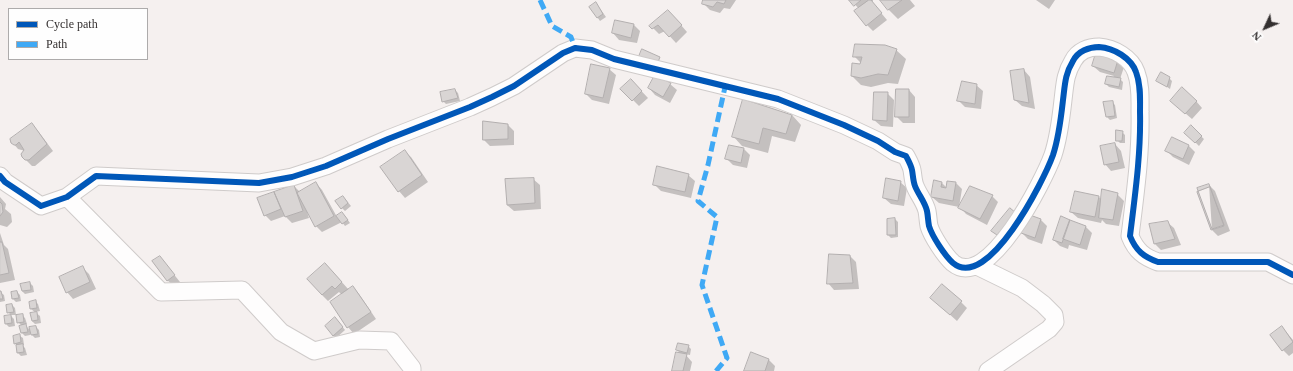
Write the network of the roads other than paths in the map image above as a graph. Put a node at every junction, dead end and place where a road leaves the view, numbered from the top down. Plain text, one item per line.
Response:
1 (0, 176) edge
2 (67, 197) junction
3 (977, 266) junction
4 (1293, 275) edge
5 (412, 371) edge
6 (988, 371) edge

1 - 2 street
2 - 3 street
2 - 5 street
3 - 4 street
3 - 6 street

